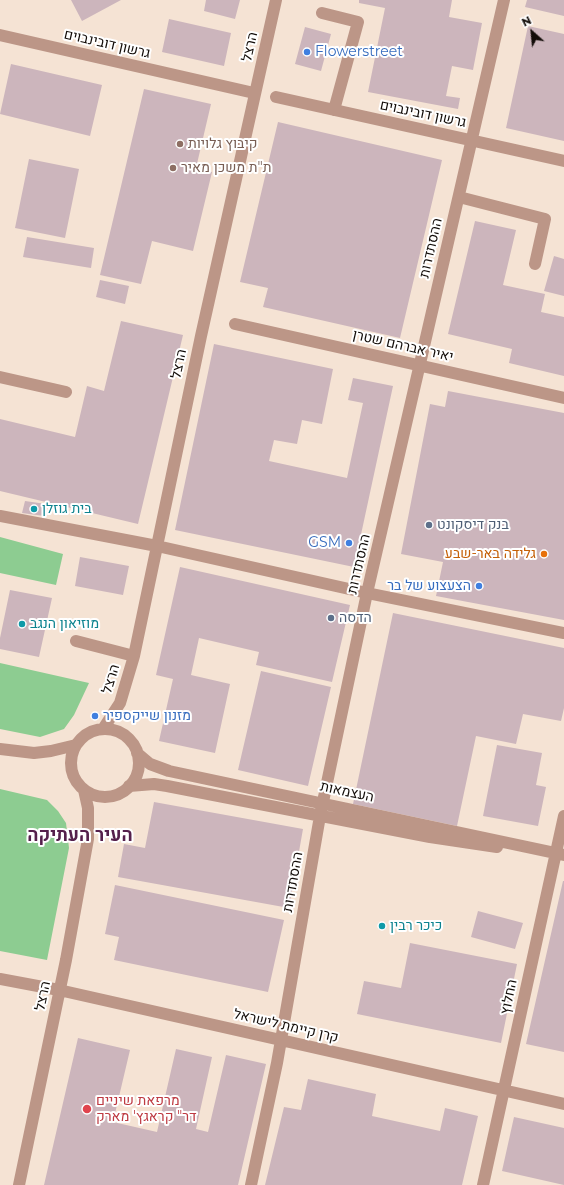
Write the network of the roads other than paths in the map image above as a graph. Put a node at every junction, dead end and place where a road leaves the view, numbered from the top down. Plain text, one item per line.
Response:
1 (276, 0) edge
2 (504, 0) edge
3 (322, 13) dead end
4 (0, 35) edge
5 (254, 93) junction
6 (276, 97) dead end
7 (334, 110) junction
8 (472, 140) junction
9 (564, 162) edge
10 (459, 196) junction
11 (535, 264) dead end
12 (236, 324) dead end
13 (420, 366) junction
14 (0, 377) edge
15 (66, 392) dead end
16 (564, 398) edge
17 (0, 516) edge
18 (156, 546) junction
19 (367, 593) junction
20 (564, 633) edge
21 (76, 641) dead end
22 (134, 656) junction
23 (103, 729) junction
24 (76, 745) junction
25 (0, 749) edge
26 (137, 753) junction
27 (129, 786) junction
28 (84, 790) junction
29 (323, 802) junction
30 (320, 816) junction
31 (564, 816) edge
32 (560, 854) edge
33 (0, 979) edge
34 (59, 990) junction
35 (281, 1040) junction
36 (504, 1090) junction
37 (564, 1104) edge
38 (19, 1185) edge
39 (251, 1185) edge
40 (483, 1185) edge

1 - 5 street, הרצל
2 - 8 street, ההסתדרות
3 - 7 street
4 - 5 street, גרשון דובינבוים
5 - 18 street, הרצל
6 - 7 street, גרשון דובינבוים
7 - 8 street, גרשון דובינבוים
8 - 9 street, גרשון דובינבוים
8 - 10 street, ההסתדרות
10 - 11 street
10 - 13 street, ההסתדרות
12 - 13 street, יאיר אברהם שטרן
13 - 16 street, יאיר אברהם שטרן
13 - 19 street, ההסתדרות
14 - 15 street
17 - 18 street
18 - 19 street
18 - 22 street, הרצל
19 - 20 street
19 - 29 street, ההסתדרות
21 - 22 street
22 - 23 street, הרצל
23 - 24 street
23 - 26 street
24 - 25 street
24 - 28 street
26 - 27 street
26 - 29 street, העצמאות
27 - 28 street
27 - 30 street, העצמאות
28 - 34 street, הרצל
29 - 30 street, ההסתדרות
29 - 32 street, העצמאות
30 - 32 street, העצמאות
30 - 35 street, ההסתדרות
31 - 32 street, החלוץ
32 - 36 street, החלוץ
33 - 34 street, קרן קיימת לישראל
34 - 35 street, קרן קיימת לישראל
34 - 38 street, הרצל
35 - 36 street, קרן קיימת לישראל
35 - 39 street, ההסתדרות
36 - 37 street, קרן קיימת לישראל
36 - 40 street, החלוץ

